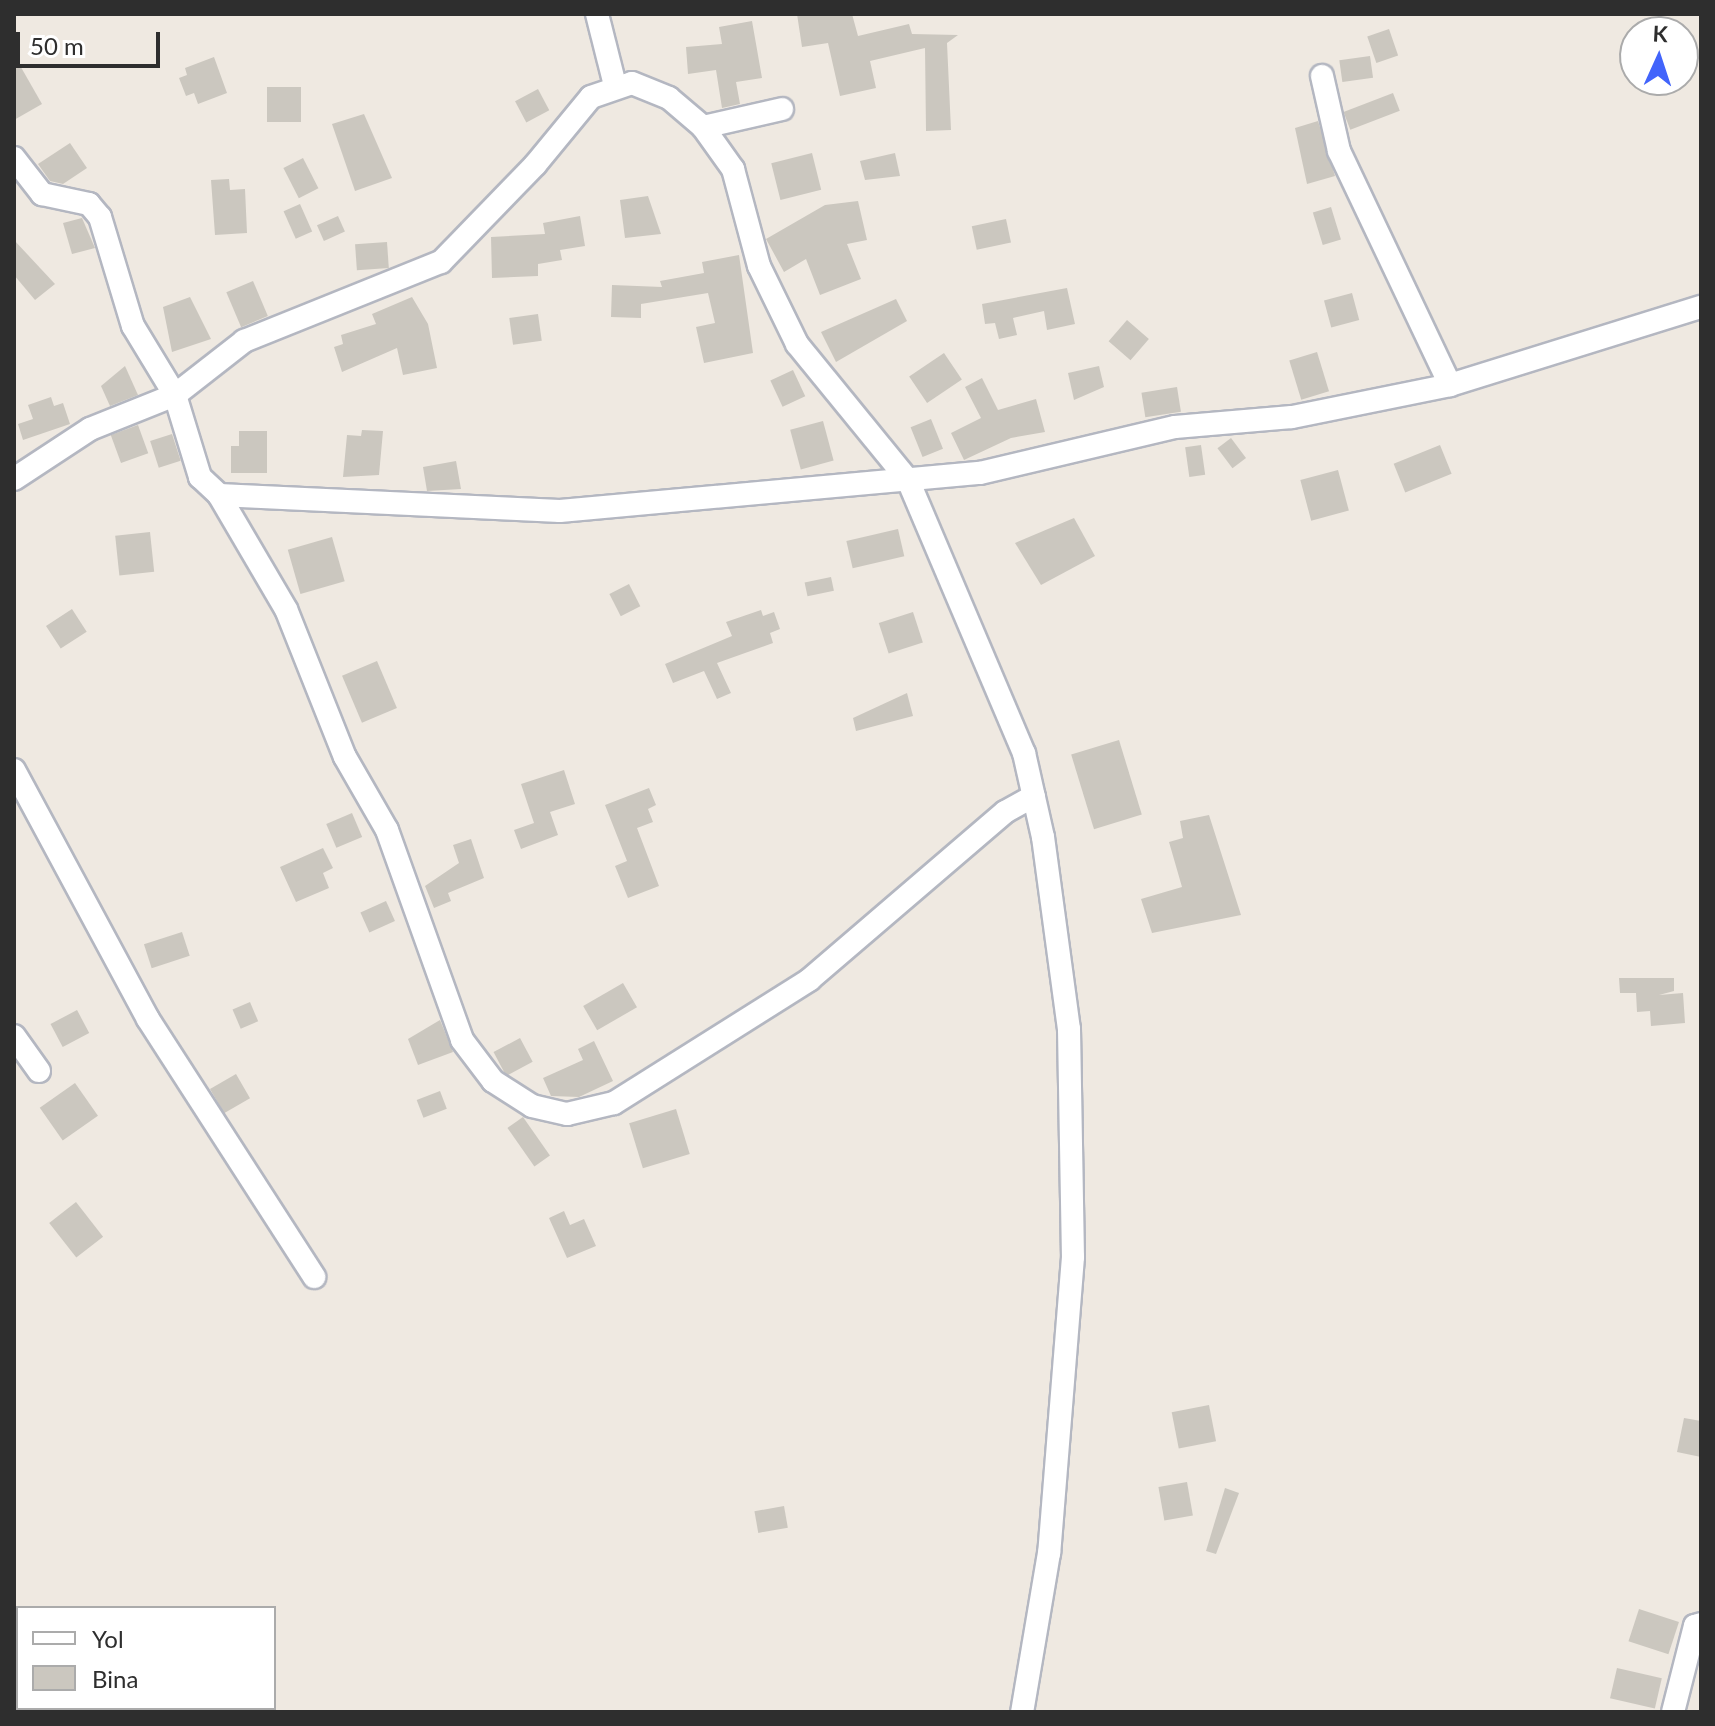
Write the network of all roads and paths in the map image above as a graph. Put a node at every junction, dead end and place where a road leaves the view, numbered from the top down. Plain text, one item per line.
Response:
1 (597, 14) edge
2 (1322, 76) dead end
3 (615, 85) junction
4 (782, 109) dead end
5 (703, 127) junction
6 (14, 158) edge
7 (1701, 307) edge
8 (1450, 385) junction
9 (175, 395) junction
10 (14, 479) edge
11 (908, 480) junction
12 (219, 495) junction
13 (14, 770) edge
14 (1034, 796) junction
15 (14, 1036) edge
16 (39, 1071) dead end
17 (314, 1277) dead end
18 (1701, 1624) edge
19 (1022, 1712) edge
20 (1673, 1712) edge

1 - 3 street
2 - 8 street
3 - 5 street
3 - 9 street
4 - 5 street
5 - 11 street
6 - 9 street
7 - 8 street
8 - 11 street
9 - 10 street
9 - 12 street
11 - 12 street
11 - 14 street
12 - 14 street
13 - 17 street
14 - 19 street
15 - 16 street
18 - 20 street

